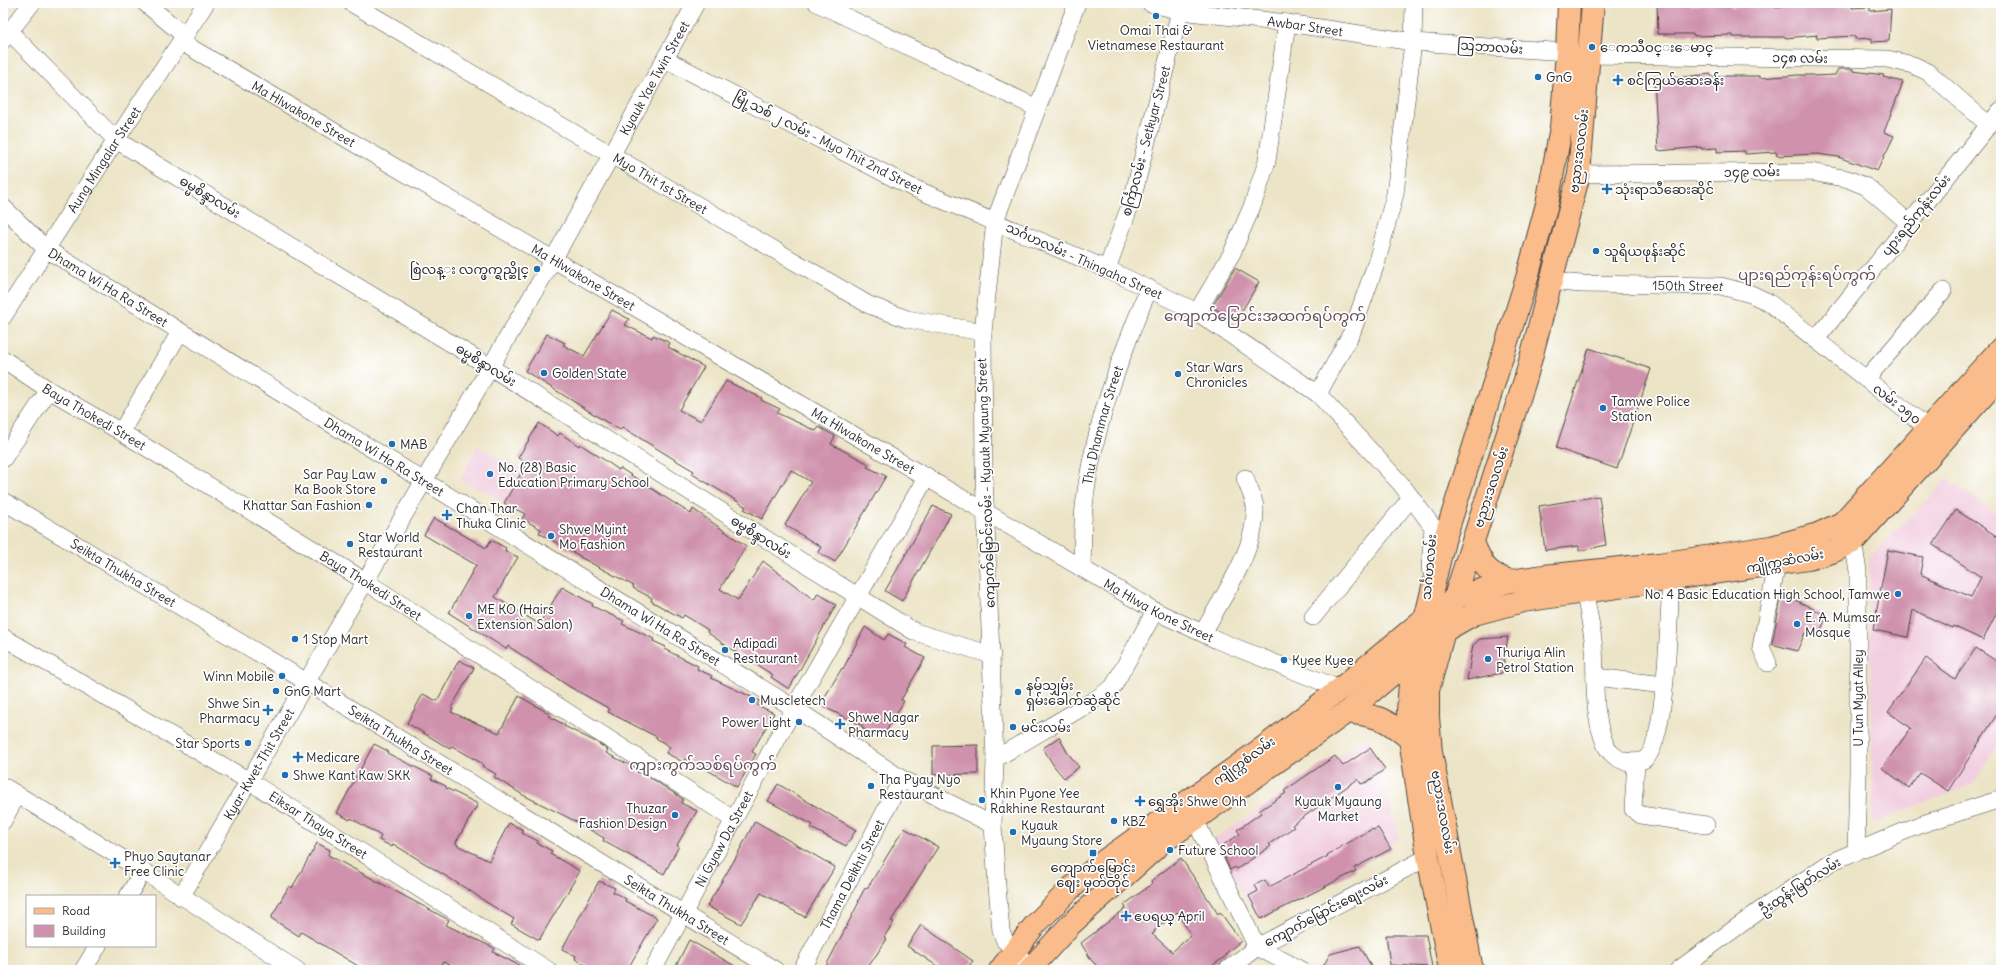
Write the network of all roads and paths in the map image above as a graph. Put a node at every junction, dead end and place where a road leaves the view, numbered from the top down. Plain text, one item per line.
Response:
1 (32, 3) edge
2 (145, 3) edge
3 (206, 3) edge
4 (696, 3) edge
5 (817, 3) edge
6 (1077, 3) edge
7 (1150, 3) edge
8 (1414, 3) edge
9 (1569, 3) edge
10 (1593, 3) edge
11 (356, 4) edge
12 (1180, 11) junction
13 (1287, 23) junction
14 (7, 36) edge
15 (183, 39) junction
16 (1412, 42) junction
17 (1567, 52) junction
18 (1589, 55) junction
19 (665, 59) junction
20 (1037, 108) junction
21 (2001, 110) edge
22 (1989, 125) junction
23 (116, 140) junction
24 (611, 155) junction
25 (1579, 174) junction
26 (3, 207) edge
27 (994, 221) junction
28 (1909, 223) junction
29 (46, 250) junction
30 (554, 258) junction
31 (1107, 268) junction
32 (1551, 281) junction
33 (1149, 288) junction
34 (1943, 291) dead end
35 (1197, 312) junction
36 (3, 317) edge
37 (180, 332) junction
38 (982, 332) junction
39 (1816, 339) junction
40 (2001, 348) edge
41 (3, 359) edge
42 (490, 368) junction
43 (2001, 376) edge
44 (1866, 379) junction
45 (49, 390) junction
46 (1318, 394) junction
47 (1928, 428) junction
48 (121, 432) junction
49 (3, 459) edge
50 (927, 476) junction
51 (1245, 478) dead end
52 (424, 481) junction
53 (1411, 498) junction
54 (3, 501) edge
55 (986, 512) junction
56 (1842, 523) junction
57 (1853, 542) junction
58 (1473, 544) junction
59 (1776, 564) junction
60 (1082, 568) junction
61 (1671, 580) junction
62 (365, 581) junction
63 (1510, 581) junction
64 (1584, 591) junction
65 (859, 598) junction
66 (1455, 598) junction
67 (1495, 607) joint
68 (1155, 611) junction
69 (1313, 617) dead end
70 (1424, 620) junction
71 (1444, 631) junction
72 (1203, 633) junction
73 (3, 637) edge
74 (1417, 651) junction
75 (992, 655) junction
76 (1768, 663) dead end
77 (1594, 677) junction
78 (307, 682) junction
79 (1664, 685) junction
80 (1340, 689) junction
81 (794, 708) junction
82 (1347, 712) junction
83 (1410, 739) junction
84 (995, 759) junction
85 (1636, 762) junction
86 (902, 779) junction
87 (249, 781) junction
88 (3, 786) edge
89 (18, 796) junction
90 (2001, 799) edge
91 (734, 820) junction
92 (1195, 820) junction
93 (3, 821) edge
94 (993, 825) junction
95 (1706, 825) dead end
96 (1856, 852) junction
97 (1428, 857) junction
98 (143, 871) junction
99 (1454, 874) junction
100 (1432, 878) junction
101 (129, 895) edge
102 (181, 897) junction
103 (684, 913) junction
104 (97, 947) edge
105 (1258, 947) junction
106 (1014, 952) junction
107 (1030, 968) edge
108 (83, 970) edge
109 (297, 970) edge
110 (548, 970) edge
111 (653, 970) edge
112 (775, 970) edge
113 (802, 970) edge
114 (1000, 970) edge
115 (1227, 970) edge
116 (1301, 970) edge
117 (1450, 970) edge
118 (1472, 970) edge
119 (1678, 970) edge

1 - 14 street
2 - 15 street, Ma Hlwakone Street
3 - 15 street, Aung Mingalar Street
4 - 19 street, Kyauk Yae Twin Street
5 - 20 street
6 - 20 street, ကျောက်မြောင်းလမ်း - Kyauk Myaung Street
7 - 12 street, Awbar Street
8 - 16 street
9 - 17 main road, ဗညားဒလလမ်း
10 - 18 main road, ဗညားဒလလမ်း
11 - 24 street, Myo Thit 1st Street
12 - 13 street, Awbar Street
12 - 31 street, စင်္ကြာလမ်း - Setkyar Street
13 - 16 street, Awbar Street
13 - 35 street
14 - 23 street, ဓမ္မစိန္ဒာလမ်း
15 - 23 street, Aung Mingalar Street
15 - 30 street, Ma Hlwakone Street
16 - 17 street, ဩဘာလမ်း
16 - 46 street
17 - 70 main road, ဗညားဒလလမ်း
18 - 22 street, ၁၄၈ လမ်း
18 - 25 main road, ဗညားဒလလမ်း
19 - 24 street, Kyauk Yae Twin Street
19 - 27 street, မြို့သစ် ၂ လမ်း - Myo Thit 2nd Street
20 - 27 street, ကျောက်မြောင်းလမ်း - Kyauk Myaung Street
21 - 22 street, ပျားရည်ကုန်းလမ်း
22 - 28 street, ပျားရည်ကုန်းလမ်း
23 - 29 street, Aung Mingalar Street
23 - 42 street, ဓမ္မစိန္ဒာလမ်း
24 - 30 street, Kyauk Yae Twin Street
24 - 38 street, Myo Thit 1st Street
25 - 28 street, ၁၄၉ လမ်း
25 - 32 main road, ဗညားဒလလမ်း
26 - 29 street, Dhama Wi Ha Ra Street
27 - 31 street, သင်္ဂဟလမ်း - Thingaha Street
27 - 38 street, ကျောက်မြောင်းလမ်း - Kyauk Myaung Street
28 - 39 street, ပျားရည်ကုန်းလမ်း
29 - 36 street, Aung Mingalar Street
29 - 37 street, Dhama Wi Ha Ra Street
30 - 42 street, Kyar-Kwet-Thit Street
30 - 50 street, Ma Hlwakone Street
31 - 33 street, သင်္ဂဟလမ်း - Thingaha Street
32 - 39 street, 150th Street
32 - 58 main road, ဗညားဒလလမ်း
33 - 35 street, သင်္ဂဟလမ်း - Thingaha Street
33 - 60 street, Thu Dhammar Street
34 - 44 street
35 - 46 street, သင်္ဂဟလမ်း - Thingaha Street
37 - 48 street
37 - 52 street, Dhama Wi Ha Ra Street
38 - 55 street, ကျောက်မြောင်းလမ်း - Kyauk Myaung Street
39 - 44 street, 150th Street
40 - 47 main road, ကျိုက္ကဆံလမ်း
41 - 45 street, Baya Thokedi Street
42 - 52 street, Kyar-Kwet-Thit Street
42 - 65 street, ဓမ္မစိန္ဒာလမ်း
43 - 57 main road, ကျိုက္ကဆံလမ်း
44 - 47 street, လမ်း ၁၅၀
45 - 48 street, Baya Thokedi Street
45 - 49 street
46 - 53 street, သင်္ဂဟလမ်း - Thingaha Street
47 - 56 main road, ကျိုက္ကဆံလမ်း
48 - 62 street, Baya Thokedi Street
50 - 55 street, Ma Hlwakone Street
50 - 65 street, Ni Gyaw Da Street
51 - 72 street
52 - 62 street, Kyar-Kwet-Thit Street
52 - 81 street, Dhama Wi Ha Ra Street
53 - 69 street
53 - 70 street, သင်္ဂဟလမ်း
54 - 78 street, Seikta Thukha Street
55 - 60 street, Ma Hlwa Kone Street
55 - 75 street, ကျောက်မြောင်းလမ်း - Kyauk Myaung Street
56 - 57 street, U Tun Myat Alley
56 - 63 main road, ကျိုက္ကဆံလမ်း
57 - 59 main road, ကျိုက္ကဆံလမ်း
57 - 96 street, U Tun Myat Alley
58 - 63 main road
58 - 66 main road, ဗညားဒလလမ်း
59 - 61 main road, ကျိုက္ကဆံလမ်း
59 - 76 street
60 - 68 street, Ma Hlwa Kone Street
61 - 64 main road, ကျိုက္ကဆံလမ်း
61 - 79 street
62 - 78 street, Kyar-Kwet-Thit Street
62 - 91 street, Baya Thokedi Street
63 - 66 main road, ကျိုက္ကစံလမ်း
64 - 67 main road, ကျိုက္ကဆံလမ်း
64 - 77 street
65 - 75 street, ဓမ္မစိန္ဒာလမ်း
65 - 81 street, Ni Gyaw Da Street
66 - 70 main road, ကျိုက္ကစံလမ်း
66 - 71 main road, ဗညားဒလလမ်း
67 - 71 main road, ကျိုက္ကစံလမ်း
68 - 72 street, Ma Hlwa Kone Street
68 - 84 street
70 - 74 main road, ဗညားဒလလမ်း
70 - 80 main road, ကျိုက္ကစံလမ်း
71 - 74 main road, ကျိုက္ကစံလမ်း
71 - 99 main road, ဗညားဒလလမ်း
72 - 80 street, Ma Hlwa Kone Street
73 - 87 street, Eiksar Thaya Street
74 - 82 main road, ကျိုက္ကစံလမ်း
74 - 83 main road, ဗညားဒလလမ်း
75 - 84 street, ကျောက်မြောင်းလမ်း - Kyauk Myaung Street
77 - 79 street
77 - 85 street
78 - 87 street, Kyar-Kwet-Thit Street
78 - 103 street, Seikta Thukha Street
79 - 85 street
80 - 106 main road, ကျိုက္ကစံလမ်း
81 - 86 street, Dhama Wi Ha Ra Street
81 - 91 street, Ni Gyaw Da Street
82 - 83 main road
82 - 92 main road, ကျိုက္ကစံလမ်း
83 - 97 main road, ဗညားဒလလမ်း
84 - 94 street, ကျောက်မြောင်းလမ်း - Kyauk Myaung Street
85 - 95 street
86 - 94 street, Dhama Wi Ha Ra Street
86 - 113 street, Thama Deikhti Street
87 - 102 street, Kyar-Kwet-Thit Street
87 - 110 street, Eiksar Thaya Street
88 - 89 street
89 - 93 street
89 - 98 street
90 - 96 street, ဦးထွန်းမြတ်လမ်း
91 - 103 street, Ni Gyaw Da Street
92 - 105 street
92 - 107 main road, ကျိုက္ကစံလမ်း
94 - 106 street, ကျောက်မြောင်းလမ်း - Kyauk Myaung Street
96 - 119 street, ဦးထွန်းမြတ်လမ်း
97 - 100 main road, ဗညားဒလလမ်း
97 - 105 street, ကျောက်မြောင်းစျေးလမ်း
98 - 101 street
98 - 102 street
99 - 100 main road
99 - 118 main road, ဗညားဒလလမ်း
100 - 117 main road, ဗညားဒလလမ်း
102 - 109 street
103 - 111 street, Ni Gyaw Da Street
103 - 112 street, Seikta Thukha Street
104 - 108 street
105 - 115 street, ကျောက်မြောင်းစျေးလမ်း
105 - 116 street
106 - 107 street, ကျောက်မြောင်းလမ်း - Kyauk Myaung Street
106 - 114 main road, ကျိုက္ကစံလမ်း

